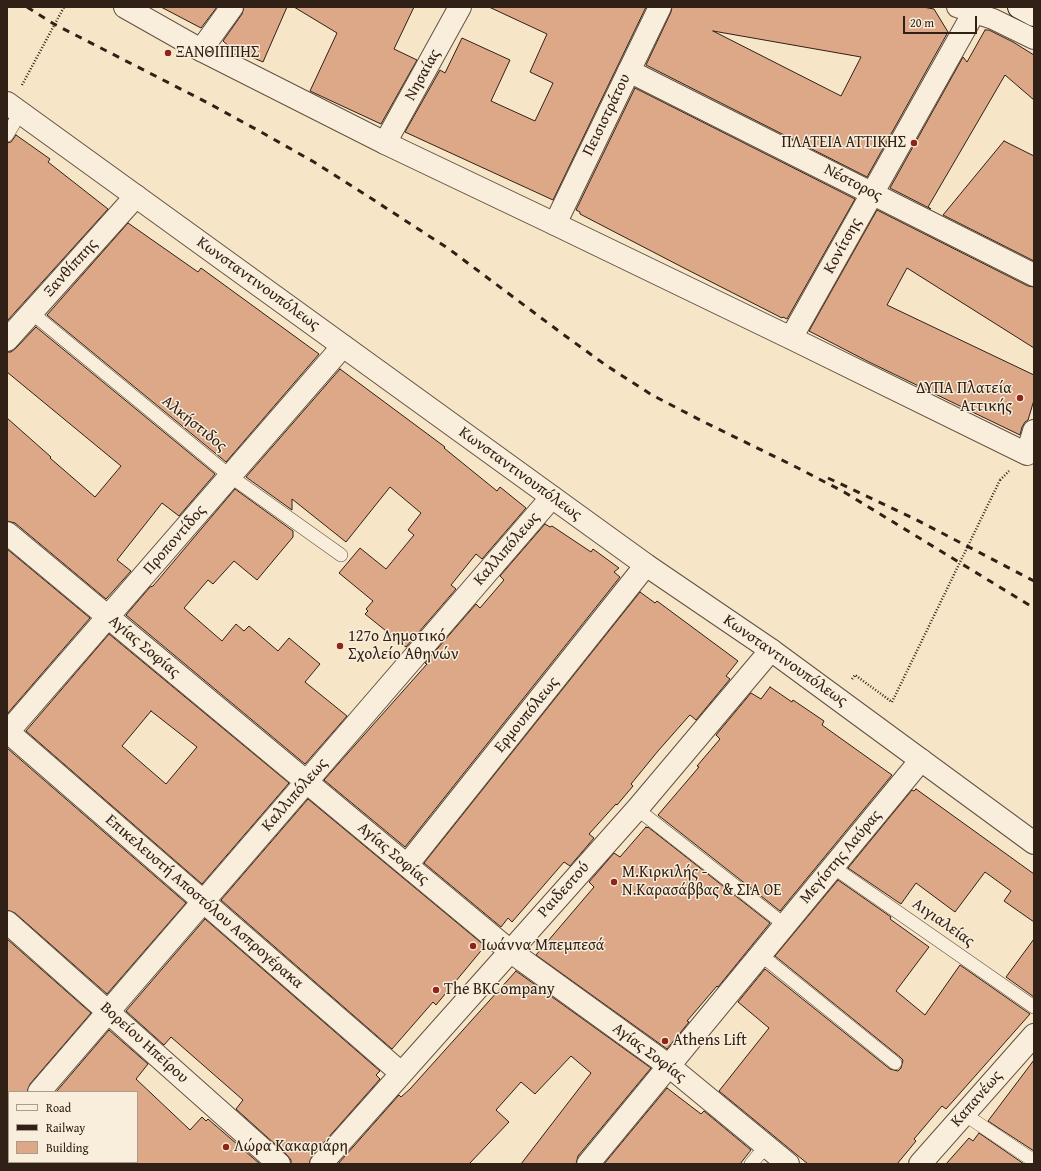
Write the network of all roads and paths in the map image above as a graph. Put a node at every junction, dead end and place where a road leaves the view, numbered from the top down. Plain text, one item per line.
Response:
1 (64, 7) edge
2 (125, 7) edge
3 (232, 7) edge
4 (460, 7) edge
5 (660, 7) edge
6 (969, 9) edge
7 (1034, 39) edge
8 (201, 50) junction
9 (629, 71) junction
10 (13, 108) edge
11 (7, 135) edge
12 (385, 143) junction
13 (873, 193) junction
14 (136, 196) junction
15 (555, 224) junction
16 (1034, 274) edge
17 (32, 313) junction
18 (791, 338) junction
19 (7, 340) edge
20 (343, 346) junction
21 (1034, 431) edge
22 (1031, 456) edge
23 (1010, 470) dead end
24 (230, 476) junction
25 (552, 498) junction
26 (7, 533) edge
27 (341, 555) dead end
28 (646, 565) junction
29 (108, 617) junction
30 (771, 650) junction
31 (855, 675) dead end
32 (7, 732) edge
33 (921, 760) junction
34 (306, 781) junction
35 (637, 809) junction
36 (1034, 843) edge
37 (407, 865) junction
38 (833, 867) junction
39 (204, 902) junction
40 (7, 922) edge
41 (785, 925) junction
42 (510, 951) junction
43 (761, 955) junction
44 (1034, 1007) edge
45 (109, 1012) junction
46 (1034, 1035) edge
47 (895, 1063) dead end
48 (669, 1066) junction
49 (401, 1073) junction
50 (40, 1091) edge
51 (964, 1114) junction
52 (766, 1146) junction
53 (1034, 1161) edge
54 (279, 1164) edge
55 (321, 1164) edge
56 (588, 1164) edge
57 (751, 1164) edge
58 (788, 1164) edge
59 (920, 1164) edge

1 - 10 path
2 - 8 street
3 - 8 street
4 - 12 street, Νησαίας
5 - 9 street, Πεισιστράτου
6 - 7 street
6 - 13 street, Κονίτσης
8 - 12 street
9 - 13 street, Νέστορος
9 - 15 street, Πεισιστράτου
10 - 11 lane
10 - 14 street, Κωνσταντινουπόλεως
12 - 15 street
13 - 16 street, Νέστορος
13 - 18 street, Κονίτσης
14 - 17 street, Ξανθίππης
14 - 20 street, Κωνσταντινουπόλεως
15 - 18 street
17 - 19 street, Ξανθίππης
17 - 24 lane, Αλκήστιδος
18 - 22 street
20 - 24 street, Προποντίδος
20 - 25 street, Κωνσταντινουπόλεως
21 - 22 street
23 - 31 path, bridge
24 - 27 lane, Αλκήστιδος
24 - 29 street, Προποντίδος
25 - 28 street, Κωνσταντινουπόλεως
25 - 34 street, Καλλιπόλεως
26 - 29 street, Αγίας Σοφίας
28 - 30 street, Κωνσταντινουπόλεως
28 - 37 street, Ερμουπόλεως
29 - 32 street, Προποντίδος
29 - 34 street, Αγίας Σοφίας
30 - 33 street, Κωνσταντινουπόλεως
30 - 35 street, Ραιδεστού
32 - 39 street, Επικελευστή Αποστόλου Ασπρογέρακα
33 - 36 street, Κωνσταντινουπόλεως
33 - 38 street, Μεγίστης Λαύρας
34 - 37 street, Αγίας Σοφίας
34 - 39 street, Καλλιπόλεως
35 - 41 lane
35 - 42 street, Ραιδεστού
37 - 42 street, Αγίας Σοφίας
38 - 41 street, Μεγίστης Λαύρας
38 - 44 lane, Αιγιαλείας
39 - 45 street, Καλλιπόλεως
39 - 49 street, Επικελευστή Αποστόλου Ασπρογέρακα
40 - 45 street, Βορείου Ηπείρου
41 - 43 street, Μεγίστης Λαύρας
42 - 48 street, Αγίας Σοφίας
42 - 49 street, Ραιδεστού
43 - 47 lane
43 - 48 street, Μεγίστης Λαύρας
45 - 50 street, Καλλιπόλεως
45 - 54 street, Βορείου Ηπείρου
46 - 51 street, Καπανέως
48 - 52 street, Αγίας Σοφίας
48 - 56 street, Μεγίστης Λαύρας
49 - 55 street, Ραιδεστού
51 - 53 lane
51 - 59 street, Καπανέως
52 - 57 lane
52 - 58 street, Αγίας Σοφίας

